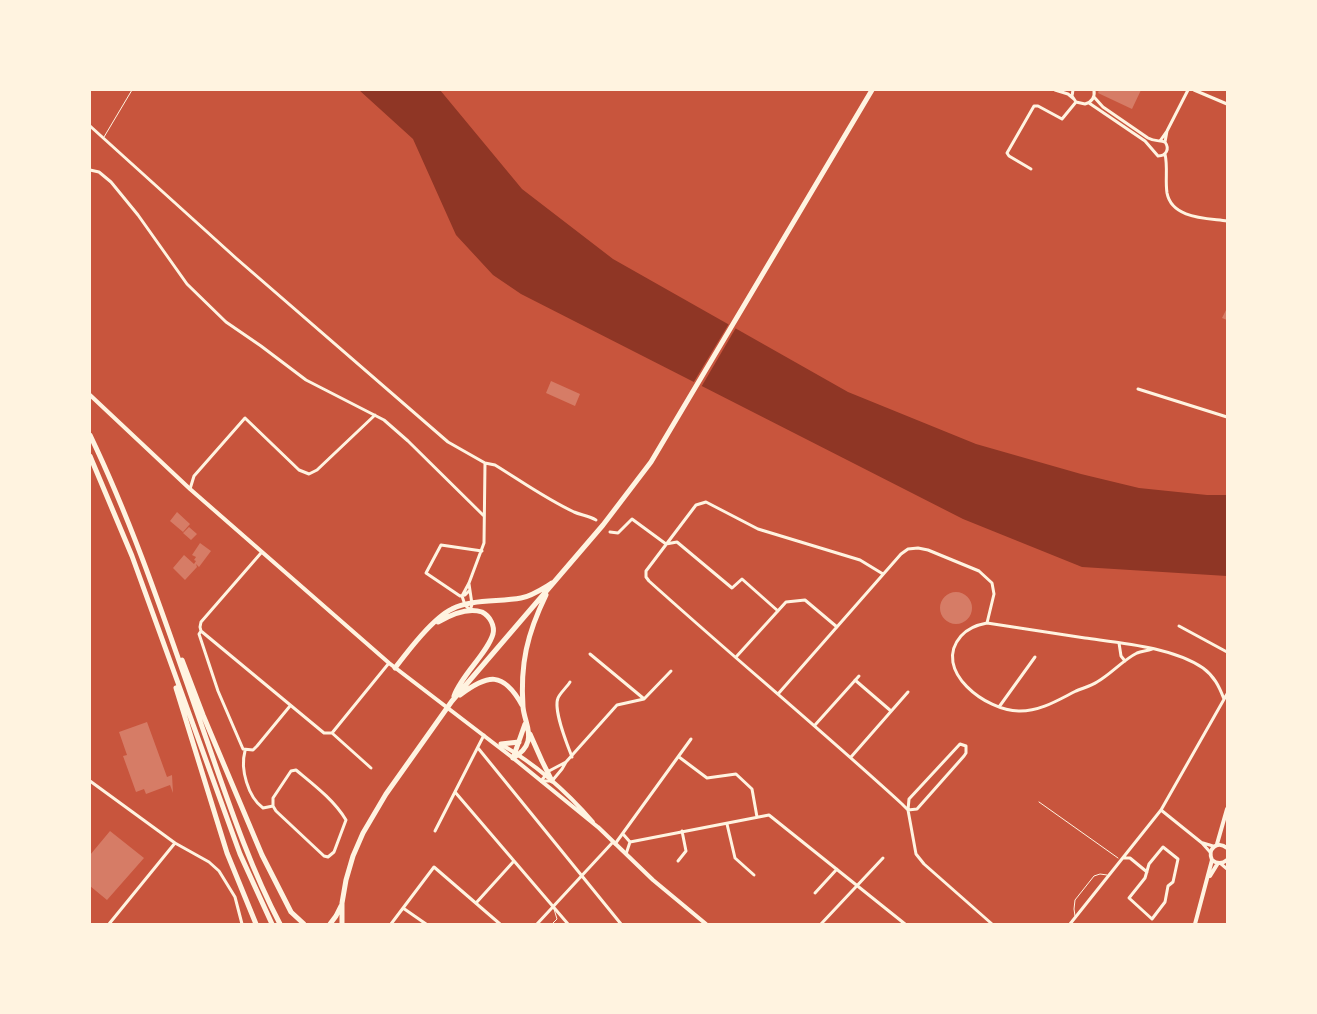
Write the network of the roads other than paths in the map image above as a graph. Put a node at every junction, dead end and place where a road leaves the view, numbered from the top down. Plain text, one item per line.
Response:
1 (132, 90) edge
2 (872, 90) edge
3 (1054, 90) edge
4 (1073, 90) edge
5 (1094, 90) edge
6 (1188, 90) edge
7 (1194, 90) edge
8 (1094, 97) junction
9 (1075, 100) junction
10 (1089, 103) junction
11 (1227, 104) edge
12 (90, 126) edge
13 (1168, 131) junction
14 (103, 139) junction
15 (1160, 141) junction
16 (1156, 142) junction
17 (1165, 142) junction
18 (1152, 148) junction
19 (1165, 154) junction
20 (1160, 156) junction
21 (1168, 166) junction
22 (1030, 169) dead end
23 (90, 170) edge
24 (1227, 222) edge
25 (1138, 390) dead end
26 (90, 395) edge
27 (375, 415) junction
28 (1227, 416) edge
29 (90, 435) edge
30 (90, 456) edge
31 (485, 463) junction
32 (190, 489) junction
33 (484, 516) junction
34 (596, 520) dead end
35 (610, 532) dead end
36 (666, 544) junction
37 (482, 551) junction
38 (261, 553) junction
39 (883, 574) junction
40 (555, 582) junction
41 (469, 583) junction
42 (550, 587) junction
43 (470, 591) junction
44 (462, 596) junction
45 (472, 604) junction
46 (465, 605) junction
47 (778, 610) junction
48 (470, 611) junction
49 (164, 619) junction
50 (987, 624) junction
51 (432, 625) junction
52 (1179, 626) dead end
53 (837, 627) junction
54 (202, 631) junction
55 (1119, 643) junction
56 (1152, 649) junction
57 (1227, 652) edge
58 (590, 654) dead end
59 (168, 656) junction
60 (736, 657) junction
61 (1035, 657) dead end
62 (1125, 661) junction
63 (390, 663) junction
64 (395, 668) junction
65 (671, 671) dead end
66 (859, 676) dead end
67 (855, 680) junction
68 (570, 682) dead end
69 (908, 692) dead end
70 (778, 694) junction
71 (1227, 694) edge
72 (644, 698) junction
73 (1224, 699) junction
74 (452, 701) junction
75 (290, 706) junction
76 (999, 707) junction
77 (523, 708) junction
78 (891, 711) junction
79 (525, 724) junction
80 (815, 725) junction
81 (529, 732) junction
82 (332, 733) junction
83 (484, 736) junction
84 (691, 739) dead end
85 (519, 742) junction
86 (501, 744) junction
87 (478, 748) junction
88 (245, 751) junction
89 (515, 755) junction
90 (572, 757) junction
91 (678, 757) junction
92 (851, 757) junction
93 (566, 762) junction
94 (371, 768) dead end
95 (546, 773) junction
96 (90, 781) edge
97 (541, 781) junction
98 (552, 781) junction
99 (455, 792) junction
100 (273, 806) junction
101 (1227, 809) edge
102 (908, 810) junction
103 (1161, 810) junction
104 (757, 817) junction
105 (727, 824) junction
106 (599, 828) junction
107 (1221, 828) junction
108 (434, 831) dead end
109 (682, 831) junction
110 (623, 834) junction
111 (630, 842) junction
112 (175, 843) junction
113 (614, 843) junction
114 (1202, 843) junction
115 (1215, 845) junction
116 (1225, 846) edge
117 (1210, 852) junction
118 (626, 854) junction
119 (882, 858) dead end
120 (1122, 858) junction
121 (1212, 860) junction
122 (1227, 860) edge
123 (514, 861) junction
124 (678, 862) dead end
125 (1219, 863) junction
126 (837, 869) junction
127 (1227, 869) edge
128 (1148, 872) junction
129 (754, 875) dead end
130 (1108, 875) junction
131 (581, 876) junction
132 (1208, 878) junction
133 (856, 885) junction
134 (815, 894) dead end
135 (342, 903) junction
136 (476, 903) junction
137 (553, 906) junction
138 (403, 908) junction
139 (1076, 917) junction
140 (109, 924) edge
141 (242, 924) edge
142 (256, 924) edge
143 (272, 924) edge
144 (280, 924) edge
145 (304, 924) edge
146 (330, 924) edge
147 (342, 924) edge
148 (391, 924) edge
149 (426, 924) edge
150 (500, 924) edge
151 (537, 924) edge
152 (552, 924) edge
153 (568, 924) edge
154 (621, 924) edge
155 (706, 924) edge
156 (821, 924) edge
157 (905, 924) edge
158 (992, 924) edge
159 (1070, 924) edge
160 (1195, 924) edge

1 - 14 lane
2 - 40 main road
3 - 9 street
4 - 9 street
5 - 8 street
6 - 13 street
7 - 11 street
8 - 10 street
8 - 16 street
9 - 10 street
9 - 22 street
10 - 18 street
12 - 14 street
13 - 15 street
13 - 17 street
14 - 31 street
15 - 16 street
15 - 17 street
16 - 18 street
17 - 19 street
18 - 20 street
19 - 20 street
19 - 21 street
20 - 21 street
21 - 24 street
23 - 27 street
25 - 28 street
26 - 32 street
27 - 32 street
27 - 33 street
29 - 49 main road
30 - 59 main road
31 - 33 street
31 - 34 street
32 - 38 street
33 - 37 street
35 - 36 street
36 - 39 street
36 - 47 street
36 - 60 street
37 - 41 street
37 - 44 street
38 - 54 street
38 - 63 street
39 - 50 street
39 - 53 street
40 - 42 main road
40 - 45 main road
41 - 43 street
41 - 44 street
42 - 74 main road
42 - 77 main road
43 - 44 street
43 - 45 street
44 - 46 street
45 - 46 main road
45 - 48 street
46 - 48 street
46 - 51 main road
47 - 53 street
47 - 60 street
48 - 51 main road
48 - 74 main road
49 - 144 main road
49 - 145 main road
50 - 55 street
50 - 76 street
51 - 64 main road
52 - 57 street
53 - 70 street
54 - 75 street
54 - 88 street
55 - 56 street
55 - 62 street
56 - 62 street
56 - 73 street
58 - 72 street
59 - 142 main road
59 - 143 main road
60 - 70 street
61 - 76 street
62 - 76 street
63 - 64 street
63 - 82 street
64 - 83 street
65 - 72 street
66 - 67 street
67 - 78 street
67 - 80 street
68 - 90 street
69 - 78 street
70 - 80 street
71 - 73 street
72 - 90 street
73 - 103 street
74 - 77 main road
74 - 135 main road
75 - 82 street
75 - 88 street
77 - 79 main road
78 - 92 street
79 - 81 main road
79 - 85 main road
80 - 92 street
81 - 89 main road
81 - 95 main road
82 - 94 street
83 - 86 street
83 - 87 street
83 - 89 street
84 - 91 street
85 - 86 main road
85 - 89 main road
86 - 89 street
87 - 99 street
87 - 131 street
88 - 100 street
89 - 95 street
89 - 97 street
90 - 93 street
91 - 104 street
91 - 110 street
92 - 102 street
93 - 95 street
93 - 98 street
95 - 97 street
95 - 98 main road
96 - 112 street
97 - 98 street
97 - 106 street
98 - 106 street
99 - 108 street
99 - 123 street
100 - 100 street
101 - 107 street
102 - 102 street
102 - 158 street
103 - 114 street
103 - 120 street
104 - 105 street
104 - 126 street
105 - 109 street
105 - 129 street
106 - 113 street
107 - 115 street
107 - 116 street
109 - 111 street
109 - 124 street
110 - 111 street
110 - 113 street
111 - 118 street
112 - 140 street
112 - 141 street
113 - 118 street
113 - 131 street
114 - 115 street
114 - 117 street
115 - 116 street
115 - 117 street
117 - 121 street
118 - 155 street
119 - 133 street
120 - 128 street
120 - 130 street
121 - 125 street
121 - 132 street
122 - 125 street
123 - 136 street
123 - 137 street
125 - 127 street
125 - 132 street
126 - 133 street
126 - 134 street
128 - 128 street
130 - 139 street
130 - 139 lane
131 - 137 street
131 - 154 street
132 - 160 street
133 - 156 street
133 - 157 street
135 - 146 main road
135 - 147 main road
136 - 138 street
136 - 150 street
137 - 151 street
137 - 152 lane
137 - 153 street
138 - 148 street
138 - 149 street
139 - 159 street

